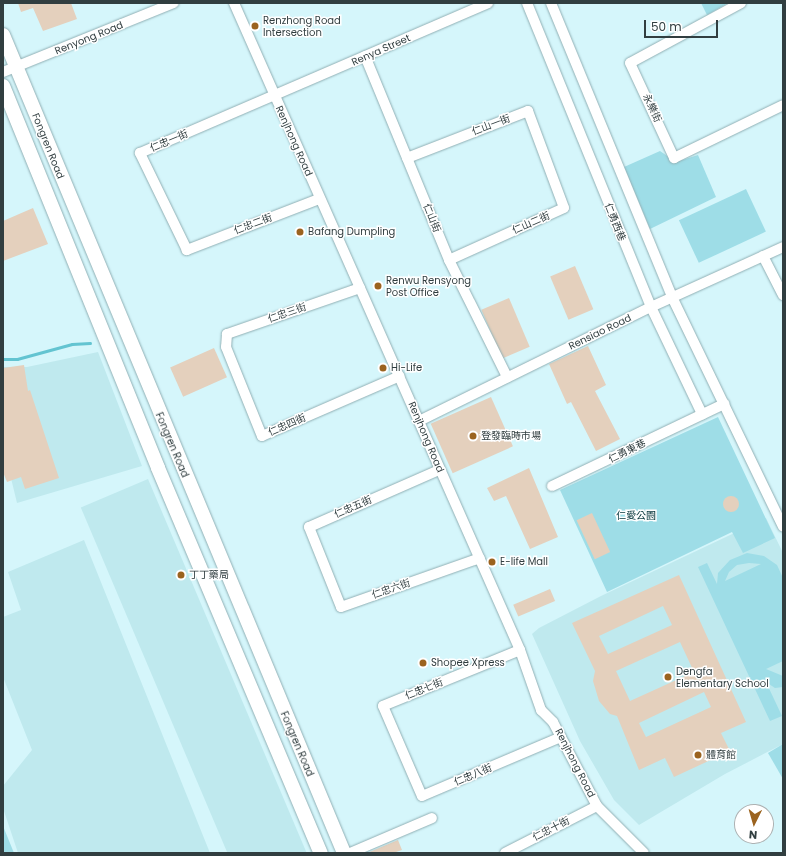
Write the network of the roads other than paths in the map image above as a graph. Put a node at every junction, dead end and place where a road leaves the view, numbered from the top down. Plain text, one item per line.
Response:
1 (174, 3) edge
2 (234, 3) edge
3 (488, 3) edge
4 (527, 3) edge
5 (551, 3) edge
6 (741, 3) edge
7 (3, 35) edge
8 (365, 56) junction
9 (9, 70) edge
10 (3, 86) edge
11 (274, 97) junction
12 (6, 103) edge
13 (783, 104) edge
14 (407, 158) junction
15 (546, 158) joint
16 (319, 199) junction
17 (783, 247) edge
18 (187, 250) joint
19 (763, 256) junction
20 (450, 260) junction
21 (360, 288) junction
22 (783, 295) edge
23 (672, 297) junction
24 (651, 307) junction
25 (226, 347) joint
26 (400, 376) junction
27 (507, 377) junction
28 (724, 404) junction
29 (702, 414) junction
30 (419, 420) junction
31 (440, 470) junction
32 (552, 486) dead end
33 (783, 527) edge
34 (480, 558) junction
35 (326, 569) joint
36 (520, 650) junction
37 (561, 737) junction
38 (406, 760) joint
39 (597, 806) junction
40 (432, 818) dead end
41 (321, 853) edge
42 (344, 853) edge
43 (350, 853) edge
44 (505, 853) edge
45 (644, 853) edge

1 - 9 street, Renyong Road
2 - 11 street, Renjhong Road
3 - 8 street, Renya Street
4 - 24 street, 仁勇西巷
5 - 23 street
6 - 13 street, 永樂街
7 - 9 main road, Fongren Road
8 - 11 street, Renya Street
8 - 14 street, 仁山街
9 - 42 main road, Fongren Road
10 - 12 main road, Fongren Road
11 - 16 street, Renjhong Road
11 - 18 street, 仁忠一街
12 - 41 main road, Fongren Road
14 - 15 street, 仁山一街
14 - 20 street, 仁山街
15 - 20 street, 仁山二街
16 - 18 street, 仁忠二街
16 - 21 street, Renjhong Road
17 - 19 street, Rensiao Road
19 - 22 street
19 - 23 street, Rensiao Road
20 - 27 street, 仁山街
21 - 25 street, 仁忠三街
21 - 26 street, Renjhong Road
23 - 24 street, Rensiao Road
23 - 28 street
24 - 27 street, Rensiao Road
24 - 29 street, 仁勇西巷
25 - 26 street, 仁忠四街
26 - 30 street, Renjhong Road
27 - 30 street, Rensiao Road
28 - 29 street
28 - 33 street
29 - 32 street, 仁勇東巷
30 - 31 street, Renjhong Road
31 - 34 street, Renjhong Road
31 - 35 street, 仁忠五街
34 - 35 street, 仁忠六街
34 - 36 street, Renjhong Road
36 - 37 street, Renjhong Road
36 - 38 street, 仁忠七街
37 - 38 street, 仁忠八街
37 - 39 street, Renjhong Road
39 - 44 street, 仁忠十街
39 - 45 street, Renjhong Road
40 - 43 street

